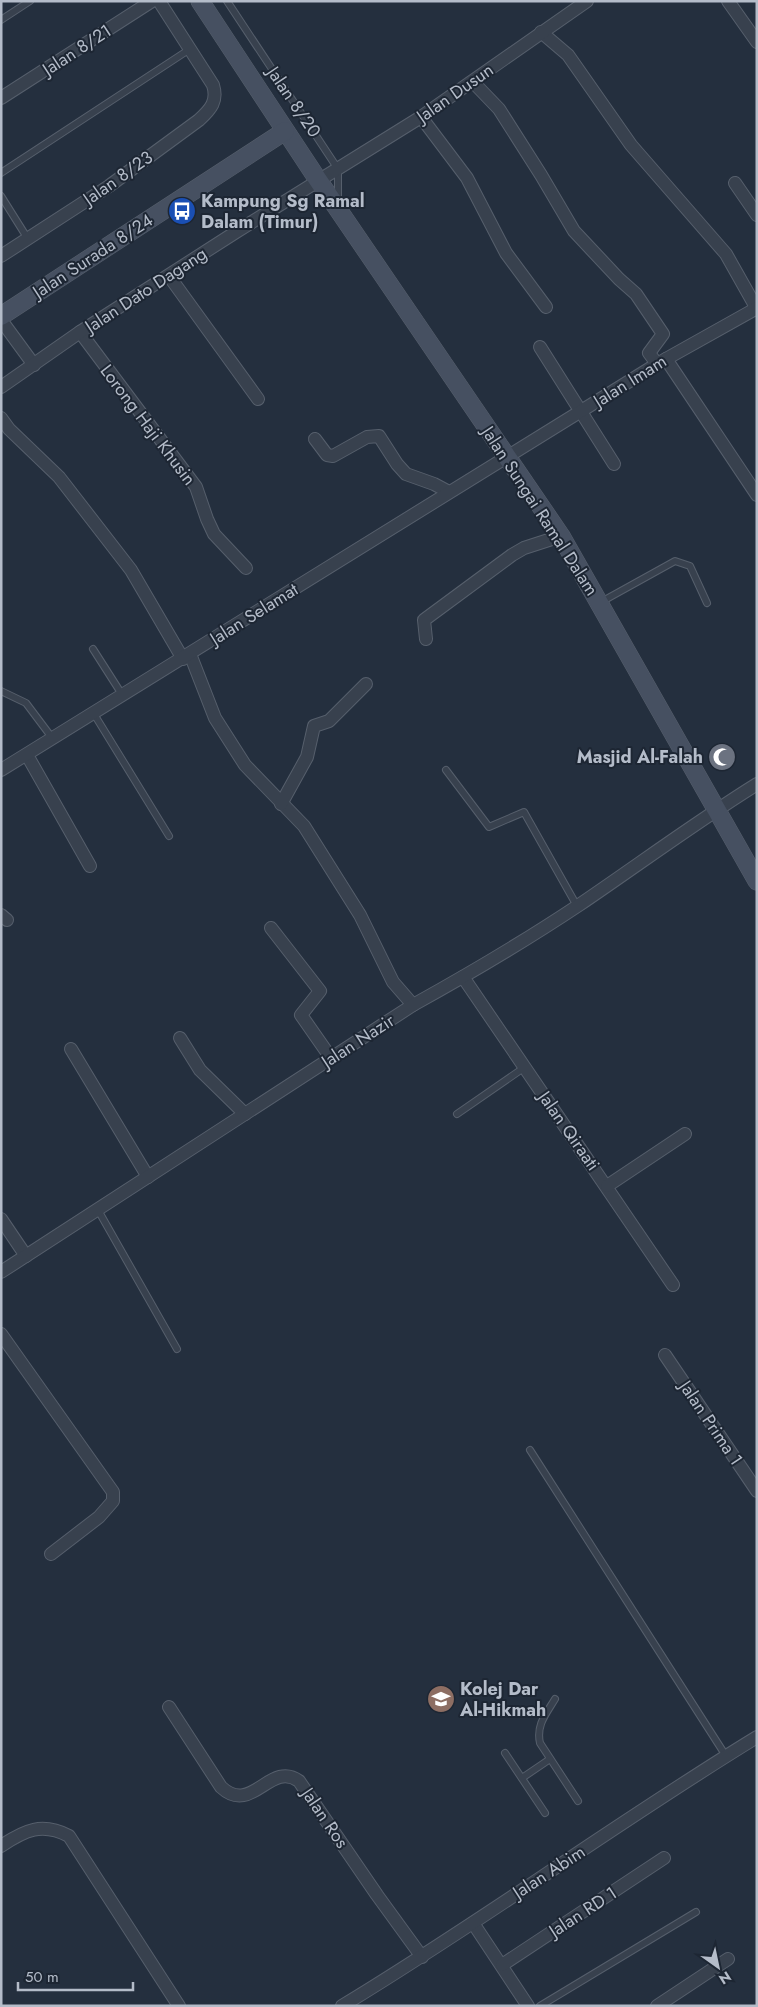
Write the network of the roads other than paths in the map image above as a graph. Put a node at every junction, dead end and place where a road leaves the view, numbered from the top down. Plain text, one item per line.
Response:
1 (30, 1) edge
2 (152, 1) edge
3 (159, 1) edge
4 (200, 1) edge
5 (227, 1) edge
6 (587, 1) edge
7 (728, 1) edge
8 (1, 20) edge
9 (540, 32) junction
10 (757, 42) edge
11 (190, 49) junction
12 (473, 82) junction
13 (1, 98) edge
14 (421, 117) junction
15 (286, 131) junction
16 (338, 168) junction
17 (1, 173) edge
18 (318, 180) junction
19 (734, 183) dead end
20 (1, 196) edge
21 (338, 210) junction
22 (757, 215) edge
23 (28, 239) junction
24 (1, 256) edge
25 (169, 276) junction
26 (546, 307) dead end
27 (757, 309) edge
28 (1, 318) edge
29 (80, 332) junction
30 (540, 347) dead end
31 (661, 361) junction
32 (34, 365) junction
33 (1, 387) edge
34 (258, 399) dead end
35 (581, 412) junction
36 (1, 418) edge
37 (315, 440) dead end
38 (506, 457) junction
39 (614, 464) dead end
40 (449, 492) junction
41 (757, 494) edge
42 (561, 536) junction
43 (246, 568) dead end
44 (600, 603) junction
45 (706, 603) dead end
46 (426, 639) dead end
47 (93, 649) dead end
48 (186, 656) junction
49 (366, 684) dead end
50 (1, 691) edge
51 (122, 696) junction
52 (94, 714) junction
53 (53, 739) junction
54 (27, 755) junction
55 (1, 770) edge
56 (446, 770) dead end
57 (757, 784) edge
58 (281, 804) junction
59 (715, 810) junction
60 (169, 836) dead end
61 (90, 866) dead end
62 (757, 881) edge
63 (577, 906) junction
64 (271, 928) dead end
65 (463, 977) junction
66 (413, 1005) junction
67 (180, 1038) dead end
68 (71, 1049) dead end
69 (331, 1058) junction
70 (525, 1067) junction
71 (245, 1114) junction
72 (457, 1114) dead end
73 (685, 1134) dead end
74 (148, 1177) junction
75 (607, 1186) junction
76 (98, 1210) junction
77 (1, 1219) edge
78 (26, 1256) junction
79 (1, 1272) edge
80 (673, 1285) dead end
81 (1, 1334) edge
82 (177, 1349) dead end
83 (665, 1355) dead end
84 (530, 1450) dead end
85 (757, 1490) edge
86 (51, 1554) dead end
87 (555, 1699) dead end
88 (168, 1707) dead end
89 (757, 1737) edge
90 (505, 1753) dead end
91 (726, 1756) junction
92 (550, 1759) junction
93 (522, 1778) junction
94 (578, 1801) dead end
95 (545, 1813) dead end
96 (1, 1846) edge
97 (664, 1858) dead end
98 (696, 1912) dead end
99 (473, 1922) junction
100 (422, 1957) junction
101 (728, 1959) dead end
102 (502, 1965) junction
103 (180, 2006) edge
104 (342, 2006) edge
105 (528, 2006) edge
106 (540, 2006) edge
107 (657, 2006) edge

1 - 8 lane
2 - 13 street, Jalan 8/21
3 - 11 street
4 - 15 street, Jalan 8/20
5 - 16 lane, Jalan 8/20
6 - 9 street, Jalan Dusun
7 - 10 street
9 - 12 street, Jalan Dusun
9 - 27 street
11 - 17 lane
11 - 23 street, Jalan 8/23
12 - 14 street, Jalan Dusun
12 - 31 street
14 - 16 street, Jalan Dusun
14 - 26 street
15 - 18 street, Jalan 8/20
15 - 28 street, Jalan Surada 8/24
16 - 18 street, Jalan Dusun
16 - 21 lane
18 - 21 street, Jalan Sungai Ramal Dalam
18 - 25 street, Jalan Dato Dagang
19 - 22 street
20 - 23 lane
21 - 38 street, Jalan Sungai Ramal Dalam
23 - 24 street, Jalan 8/23
25 - 29 street, Jalan Dato Dagang
25 - 34 street
27 - 31 street, Jalan Imam
28 - 32 street
29 - 32 street, Jalan Dato Dagang
29 - 43 street, Lorong Haji Khusin
30 - 35 street
31 - 35 street, Jalan Imam
31 - 41 street
32 - 33 street, Jalan Dato Dagang
35 - 38 street, Jalan Imam
35 - 39 street
36 - 48 street
37 - 40 street
38 - 40 street, Jalan Selamat
38 - 42 street, Jalan Sungai Ramal Dalam
40 - 48 street, Jalan Selamat
42 - 44 street, Jalan Sungai Ramal Dalam
42 - 46 street
44 - 45 lane
44 - 59 street, Jalan Sungai Ramal Dalam
47 - 51 lane
48 - 51 street, Jalan Selamat
48 - 58 street
49 - 58 street
50 - 53 lane
51 - 52 street, Jalan Selamat
52 - 53 street, Jalan Selamat
52 - 60 lane
53 - 54 street, Jalan Selamat
54 - 55 street, Jalan Selamat
54 - 61 street
56 - 63 lane
57 - 59 street, Jalan Nazir
58 - 66 street
59 - 62 street, Jalan Sungai Ramal Dalam
59 - 63 street, Jalan Nazir
63 - 65 street, Jalan Nazir
64 - 69 street
65 - 66 street, Jalan Nazir
65 - 70 street, Jalan Qiraati
66 - 69 street, Jalan Nazir
67 - 71 street
68 - 74 street
69 - 71 street, Jalan Nazir
70 - 72 lane
70 - 75 street, Jalan Qiraati
71 - 74 street, Jalan Nazir
73 - 75 street
74 - 76 street, Jalan Nazir
75 - 80 street, Jalan Qiraati
76 - 78 street, Jalan Nazir
76 - 82 lane
77 - 78 street
78 - 79 street, Jalan Nazir
81 - 86 street
83 - 85 street, Jalan Prima 1
84 - 91 lane
87 - 92 lane
88 - 100 street, Jalan Ros
89 - 91 street, Jalan Abim
90 - 93 lane
91 - 99 street, Jalan Abim
92 - 93 lane
92 - 94 lane
93 - 95 lane
96 - 103 street
97 - 102 street, Jalan RD 1
98 - 106 lane
99 - 100 street, Jalan Abim
99 - 102 street
100 - 104 street, Jalan Abim
101 - 107 street
102 - 105 street

